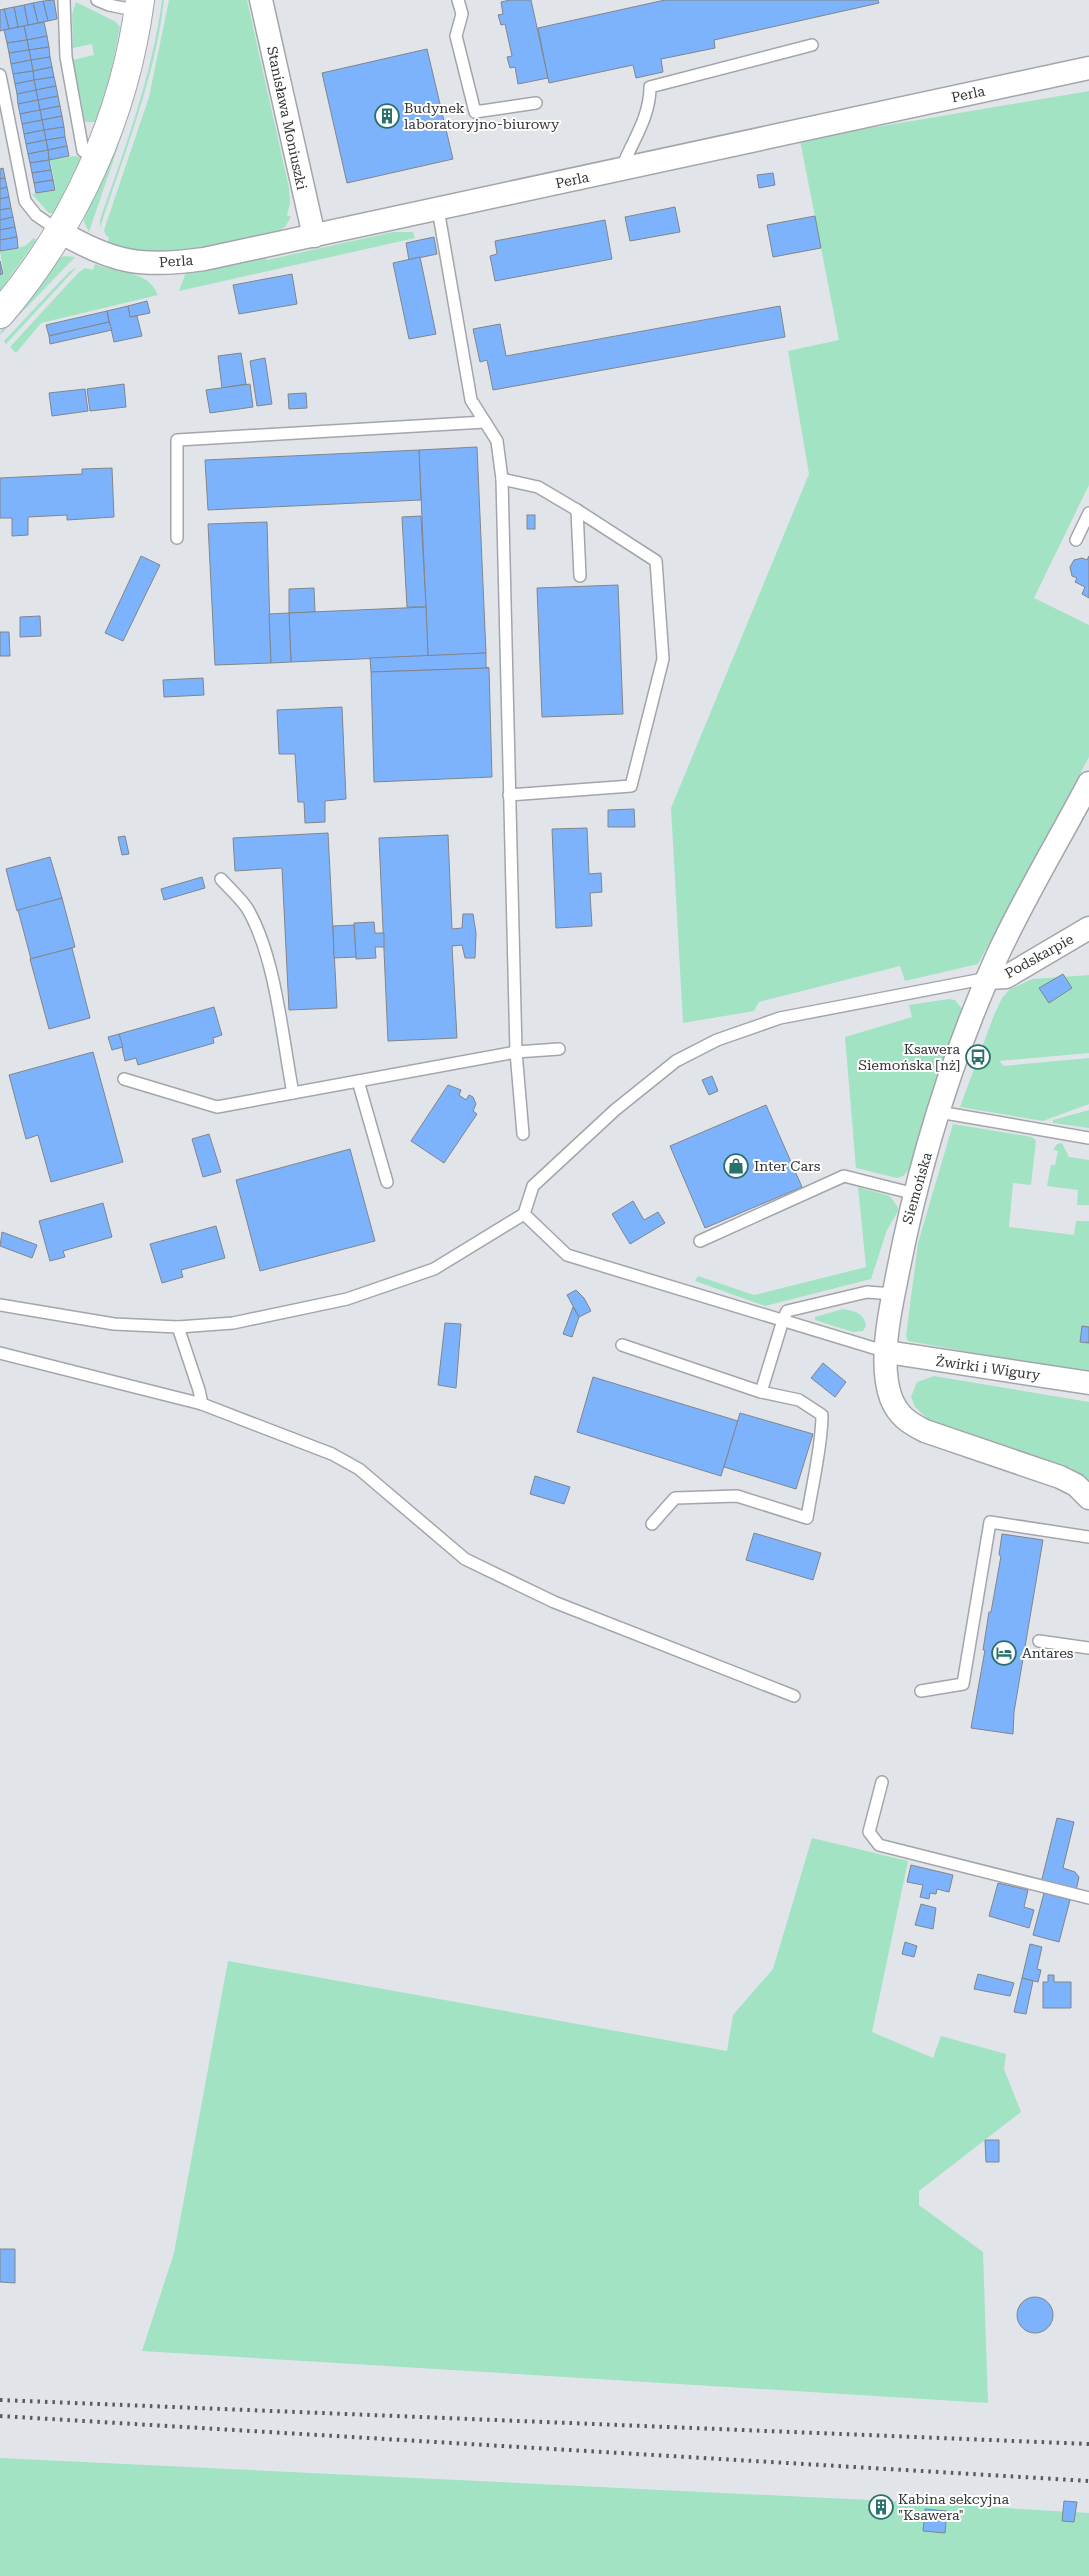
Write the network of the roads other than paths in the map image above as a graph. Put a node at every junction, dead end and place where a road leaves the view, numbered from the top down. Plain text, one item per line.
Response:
1 (64, 0) edge
2 (97, 0) edge
3 (261, 0) edge
4 (458, 0) edge
5 (140, 6) edge
6 (812, 45) dead end
7 (1089, 68) edge
8 (0, 75) edge
9 (536, 103) dead end
10 (83, 151) dead end
11 (621, 170) junction
12 (438, 210) junction
13 (59, 231) junction
14 (314, 236) junction
15 (0, 314) edge
16 (485, 422) junction
17 (502, 479) junction
18 (577, 510) junction
19 (1089, 513) edge
20 (177, 538) dead end
21 (1076, 540) dead end
22 (580, 576) dead end
23 (1089, 783) edge
24 (509, 795) junction
25 (221, 879) dead end
26 (1089, 928) edge
27 (988, 978) junction
28 (559, 1049) dead end
29 (516, 1052) junction
30 (124, 1079) dead end
31 (358, 1081) junction
32 (293, 1093) junction
33 (939, 1112) junction
34 (523, 1134) dead end
35 (1089, 1138) edge
36 (387, 1182) dead end
37 (915, 1194) junction
38 (524, 1214) junction
39 (700, 1241) dead end
40 (893, 1294) junction
41 (0, 1305) edge
42 (783, 1320) junction
43 (178, 1327) junction
44 (622, 1344) dead end
45 (887, 1352) junction
46 (0, 1353) edge
47 (1089, 1384) edge
48 (761, 1392) junction
49 (202, 1404) junction
50 (1089, 1498) edge
51 (652, 1524) dead end
52 (1089, 1537) edge
53 (1039, 1641) dead end
54 (1089, 1648) edge
55 (921, 1692) dead end
56 (794, 1696) dead end
57 (882, 1782) dead end
58 (1089, 1898) edge

1 - 10 lane
2 - 5 lane
3 - 14 street, Stanisława Moniuszki
4 - 9 lane
5 - 13 street
6 - 11 lane
7 - 11 street, Perla
8 - 13 lane
11 - 12 street, Perla
12 - 14 street, Perla
12 - 16 lane
13 - 14 street, Perla
13 - 15 street
16 - 17 lane
16 - 20 lane
17 - 18 lane
17 - 24 lane
18 - 22 lane
18 - 24 lane
19 - 21 lane
23 - 27 street, Siemońska
24 - 29 lane
25 - 32 lane
26 - 27 street, Podskarpie
27 - 33 street, Siemońska
27 - 38 lane
28 - 29 lane
29 - 31 lane
29 - 34 lane
30 - 32 lane
31 - 32 lane
31 - 36 lane
33 - 35 lane
33 - 37 street, Siemońska
37 - 39 lane
37 - 40 street, Siemońska
38 - 42 lane
38 - 43 lane
40 - 42 lane
40 - 45 street, Siemońska
41 - 43 lane
42 - 45 lane
42 - 48 lane
43 - 49 lane
44 - 48 lane
45 - 47 street, Żwirki i Wigury
45 - 50 street, Siemońska
46 - 49 lane
48 - 51 lane
49 - 56 lane
52 - 55 lane
53 - 54 lane
57 - 58 lane

